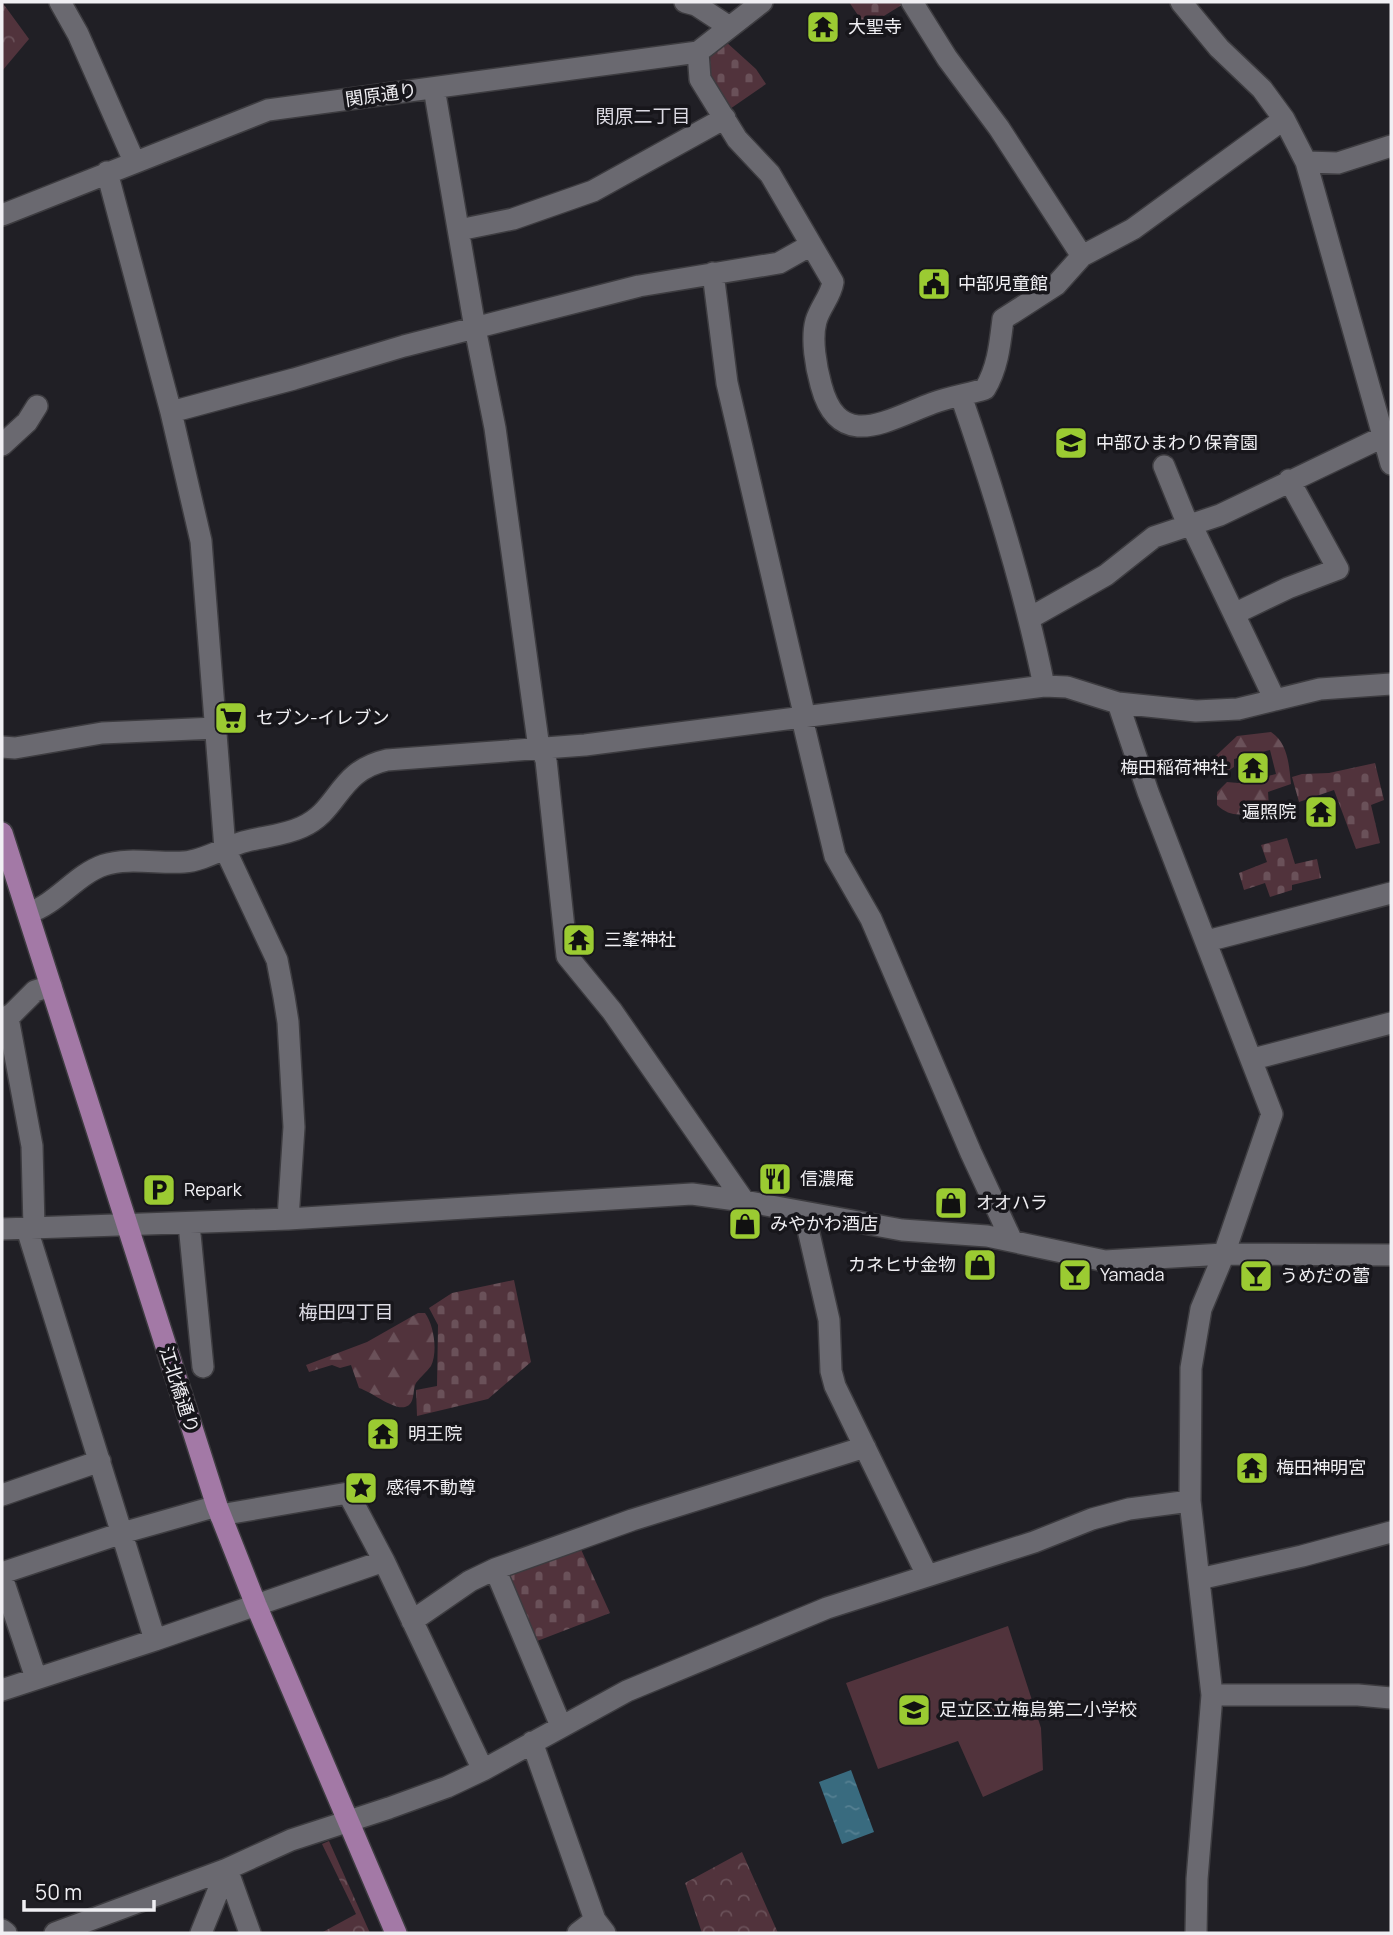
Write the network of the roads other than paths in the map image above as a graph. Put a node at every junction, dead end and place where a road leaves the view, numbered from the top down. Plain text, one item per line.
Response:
1 (60, 2) edge
2 (685, 2) edge
3 (762, 2) edge
4 (912, 2) edge
5 (1181, 2) edge
6 (729, 26) junction
7 (698, 52) junction
8 (434, 88) junction
9 (725, 118) junction
10 (1284, 119) junction
11 (1391, 146) edge
12 (134, 161) junction
13 (1306, 162) junction
14 (107, 172) junction
15 (2, 215) edge
16 (459, 230) junction
17 (811, 244) junction
18 (1082, 256) junction
19 (713, 273) junction
20 (475, 328) junction
21 (961, 396) junction
22 (37, 406) dead end
23 (171, 412) junction
24 (1387, 434) edge
25 (2, 445) edge
26 (1391, 464) edge
27 (1164, 466) dead end
28 (1289, 480) junction
29 (1190, 525) junction
30 (1234, 614) junction
31 (1030, 618) junction
32 (1391, 684) edge
33 (1044, 686) junction
34 (1275, 700) junction
35 (1118, 703) junction
36 (802, 718) junction
37 (216, 728) junction
38 (2, 747) edge
39 (541, 750) junction
40 (2, 833) edge
41 (225, 849) junction
42 (1391, 893) edge
43 (28, 913) junction
44 (1207, 941) junction
45 (51, 986) junction
46 (5, 1019) edge
47 (1391, 1023) edge
48 (1253, 1059) junction
49 (744, 1201) junction
50 (804, 1212) junction
51 (288, 1219) junction
52 (189, 1224) junction
53 (127, 1226) junction
54 (30, 1228) junction
55 (2, 1229) edge
56 (1011, 1239) junction
57 (1224, 1254) junction
58 (1391, 1255) edge
59 (204, 1367) dead end
60 (865, 1447) junction
61 (100, 1461) junction
62 (2, 1495) edge
63 (1190, 1501) junction
64 (218, 1511) junction
65 (1391, 1532) edge
66 (122, 1533) junction
67 (384, 1561) junction
68 (495, 1569) junction
69 (2, 1575) edge
70 (927, 1575) junction
71 (1199, 1578) junction
72 (256, 1605) junction
73 (412, 1621) junction
74 (155, 1640) junction
75 (36, 1678) junction
76 (2, 1690) edge
77 (1212, 1695) junction
78 (1391, 1698) edge
79 (561, 1726) junction
80 (532, 1742) junction
81 (483, 1770) junction
82 (347, 1822) junction
83 (227, 1870) junction
84 (600, 1926) edge
85 (2, 1930) edge
86 (6, 1933) edge
87 (55, 1933) edge
88 (201, 1933) edge
89 (250, 1933) edge
90 (396, 1933) edge
91 (578, 1933) edge
92 (1196, 1933) edge

1 - 12 street
2 - 6 street
3 - 6 street
4 - 18 street
5 - 10 street
6 - 7 street
7 - 8 street, 関原通り
7 - 9 street
8 - 12 street, 関原通り
8 - 16 street
9 - 16 street
9 - 17 street
10 - 13 street
10 - 18 street
11 - 13 street
12 - 14 street, 関原通り
13 - 24 street
14 - 15 street, 関原通り
14 - 23 street
16 - 20 street
17 - 19 street
17 - 21 street
18 - 21 street
19 - 20 street
19 - 36 street
20 - 23 street
20 - 39 street
21 - 31 street
22 - 25 street
23 - 37 street
24 - 26 street
24 - 28 street
27 - 29 street
28 - 29 street
28 - 30 street
29 - 30 street
29 - 31 street
30 - 34 street
31 - 33 street
32 - 34 street
33 - 35 street
33 - 36 street
34 - 35 street
35 - 44 street
36 - 39 street
36 - 56 street
37 - 38 street
37 - 41 street
39 - 41 street
39 - 49 street
40 - 43 main road, 江北橋通り
41 - 43 street
41 - 51 street
42 - 44 street
43 - 45 main road, 江北橋通り
44 - 48 street
45 - 46 street
45 - 53 main road, 江北橋通り
46 - 54 street
47 - 48 street
48 - 57 street
49 - 50 street
49 - 51 street
50 - 56 street
50 - 60 street
51 - 52 street
52 - 53 street
52 - 59 street
53 - 54 street
53 - 64 main road, 江北橋通り
54 - 55 street
54 - 61 street
56 - 57 street
57 - 58 street
57 - 63 street
60 - 68 street
60 - 70 street
61 - 62 street
61 - 66 street
63 - 70 street
63 - 71 street
64 - 66 street
64 - 67 street
64 - 72 main road, 江北橋通り
65 - 71 street
66 - 69 street
66 - 74 street
67 - 72 street
67 - 73 street
68 - 73 street
68 - 79 street
69 - 75 street
70 - 79 street
71 - 77 street
72 - 74 street
72 - 82 main road, 江北橋通り
73 - 81 street
74 - 75 street
75 - 76 street
77 - 78 street
77 - 92 street
79 - 80 street
80 - 81 street
80 - 84 street
81 - 82 street
82 - 83 street
82 - 90 main road, 江北橋通り
83 - 87 street
83 - 88 street
83 - 89 street
84 - 91 street
85 - 86 street

